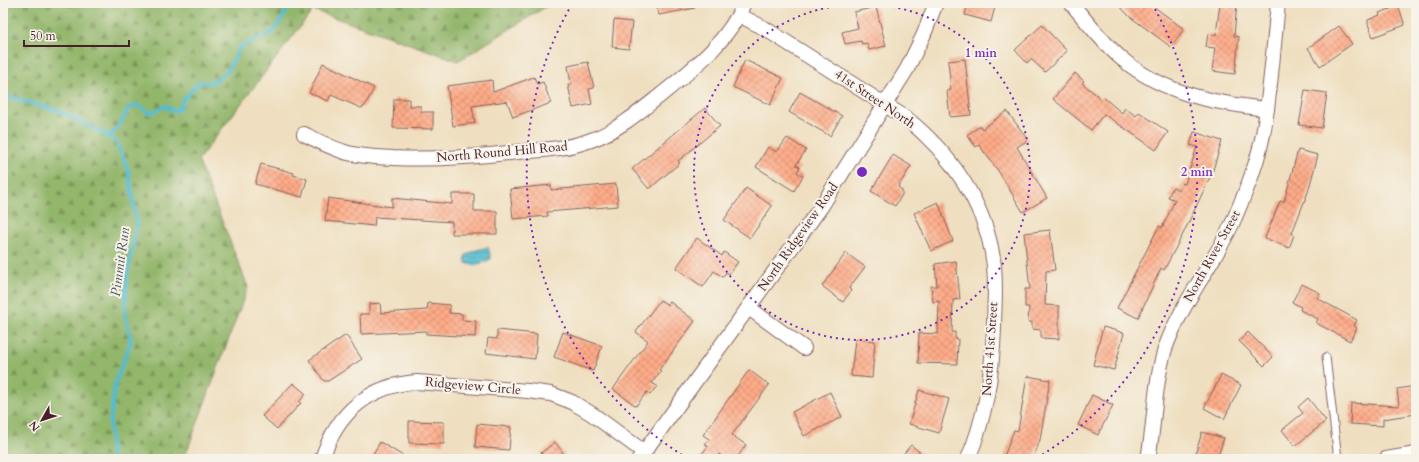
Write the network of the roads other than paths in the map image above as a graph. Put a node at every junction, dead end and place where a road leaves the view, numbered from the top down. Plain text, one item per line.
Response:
1 (936, 3) edge
2 (1071, 3) edge
3 (1278, 3) edge
4 (742, 9) edge
5 (885, 104) junction
6 (1267, 109) junction
7 (304, 134) dead end
8 (994, 284) joint
9 (749, 308) junction
10 (804, 348) dead end
11 (1326, 357) dead end
12 (1416, 454) edge
13 (641, 456) edge
14 (322, 459) edge
15 (968, 459) edge
16 (1148, 459) edge
17 (1338, 459) edge
18 (1386, 459) edge

1 - 5 street, North Ridgeview Road
2 - 6 street
3 - 6 street, North River Street
4 - 5 street, 41st Street North
4 - 7 street, North Round Hill Road
5 - 8 street, 41st Street North
5 - 9 street, North Ridgeview Road
6 - 16 street, North River Street
8 - 15 street, North 41st Street
9 - 10 street
9 - 13 street, North Ridgeview Road
11 - 17 lane
12 - 18 street
13 - 14 street, Ridgeview Circle

